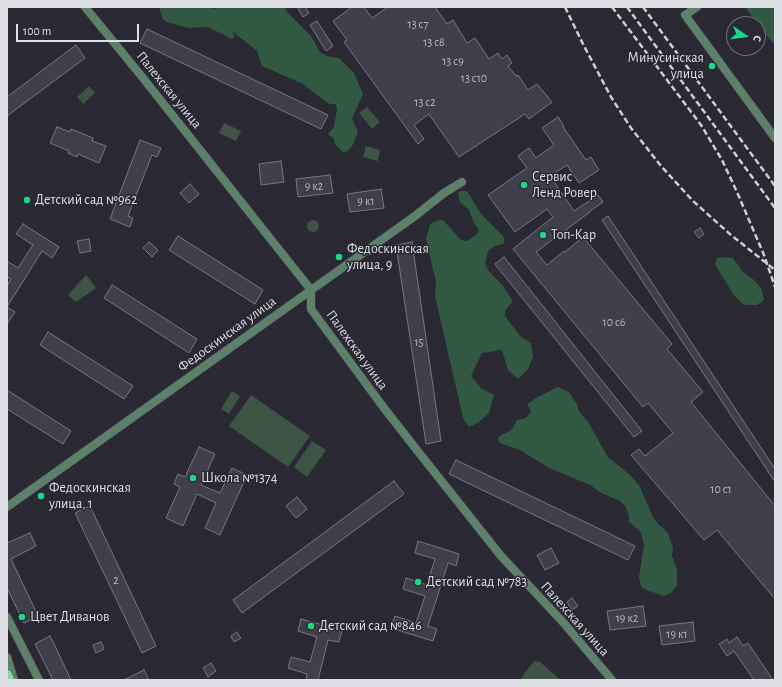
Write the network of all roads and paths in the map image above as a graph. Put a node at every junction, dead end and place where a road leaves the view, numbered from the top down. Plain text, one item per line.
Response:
1 (85, 7) edge
2 (697, 7) edge
3 (775, 138) edge
4 (462, 182) dead end
5 (311, 290) junction
6 (7, 507) edge
7 (7, 617) edge
8 (7, 657) edge
9 (7, 675) edge
10 (9, 680) edge
11 (14, 680) edge
12 (38, 680) edge
13 (612, 680) edge

1 - 5 street, Палехская улица
2 - 3 street
4 - 5 street, Федоскинская улица
5 - 6 street, Федоскинская улица
5 - 13 street, Палехская улица
7 - 12 street
8 - 11 street
9 - 10 main road

